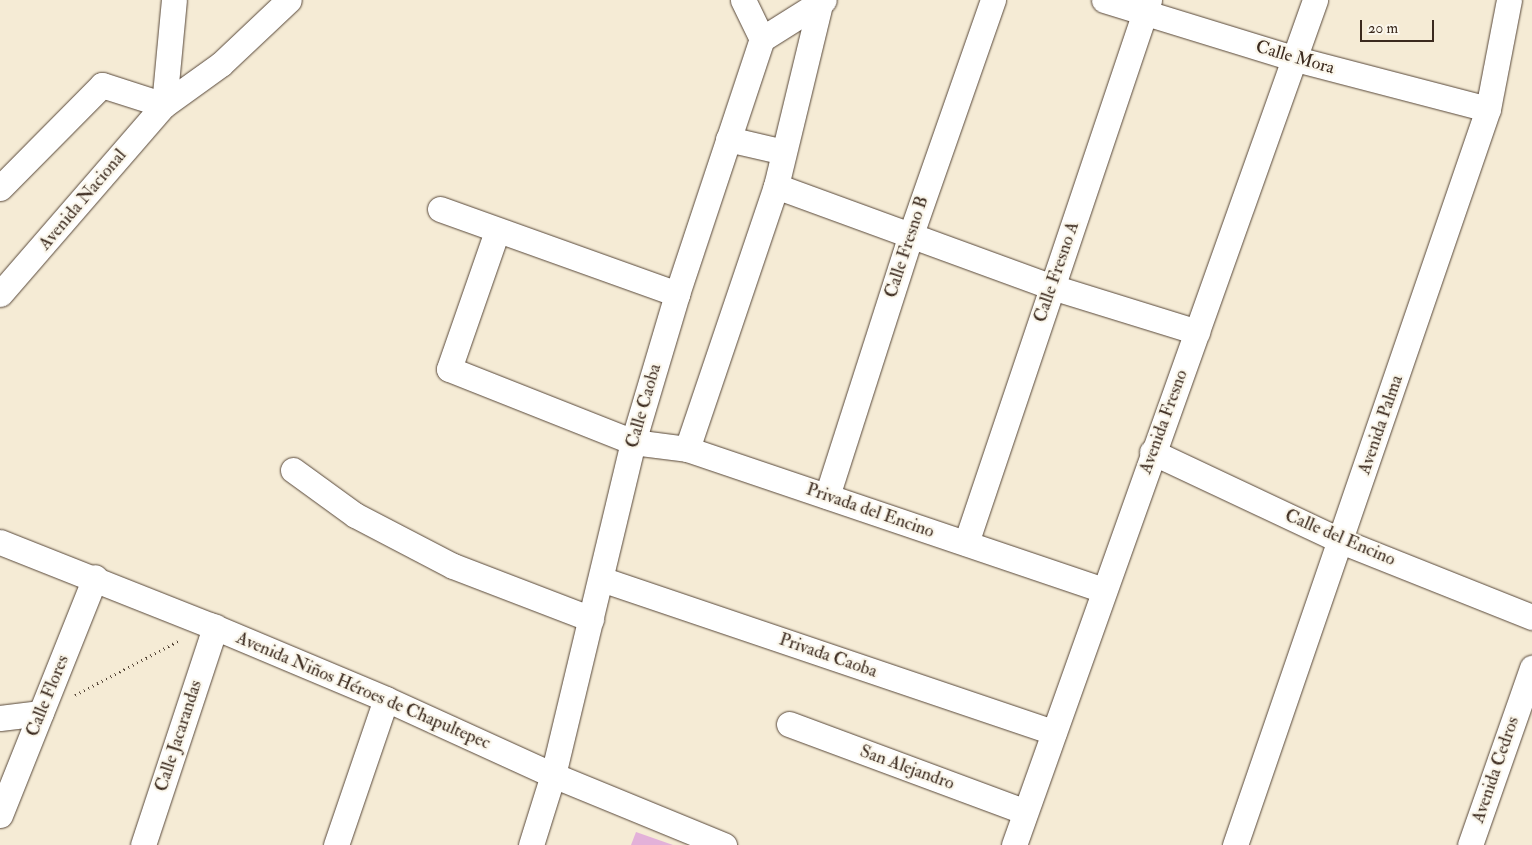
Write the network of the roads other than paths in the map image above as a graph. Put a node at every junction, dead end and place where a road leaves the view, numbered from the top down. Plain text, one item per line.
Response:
1 (174, 0) edge
2 (289, 0) edge
3 (743, 0) edge
4 (993, 0) edge
5 (1104, 0) edge
6 (1315, 0) edge
7 (1509, 0) edge
8 (822, 1) edge
9 (1147, 6) edge
10 (762, 39) junction
11 (1296, 59) junction
12 (164, 105) junction
13 (1488, 109) junction
14 (728, 139) junction
15 (784, 152) junction
16 (776, 186) junction
17 (0, 188) edge
18 (440, 209) dead end
19 (498, 231) junction
20 (911, 234) junction
21 (4, 284) edge
22 (1052, 287) junction
23 (677, 294) junction
24 (1197, 332) junction
25 (633, 442) junction
26 (687, 449) junction
27 (1152, 452) junction
28 (293, 470) dead end
29 (827, 496) junction
30 (1342, 541) junction
31 (0, 542) edge
32 (966, 544) junction
33 (95, 577) junction
34 (601, 579) junction
35 (1104, 590) junction
36 (1532, 617) edge
37 (591, 618) junction
38 (212, 626) junction
39 (1532, 668) edge
40 (386, 699) junction
41 (41, 712) junction
42 (0, 718) edge
43 (789, 724) dead end
44 (1054, 732) junction
45 (553, 775) junction
46 (1025, 812) junction
47 (0, 815) edge
48 (143, 845) edge
49 (336, 845) edge
50 (532, 845) edge
51 (724, 845) edge
52 (1014, 845) edge
53 (1235, 845) edge
54 (1470, 845) edge

1 - 12 street
2 - 12 street, Avenida Nacional
3 - 10 street
4 - 20 street, Calle Fresno B
5 - 9 street, Calle Mora
6 - 11 street, Avenida Fresno
7 - 13 street, Avenida Palma
8 - 10 street
8 - 15 street
9 - 11 street, Calle Mora
9 - 22 street, Calle Fresno A
10 - 14 street, Calle Caoba
11 - 13 street, Calle Mora
11 - 24 street, Avenida Fresno
12 - 17 street
12 - 21 street, Avenida Nacional
13 - 30 street, Avenida Palma
14 - 15 street
14 - 23 street, Calle Caoba
15 - 16 street
16 - 20 street
16 - 26 street
18 - 19 street
19 - 23 street
19 - 25 street, Privada del Encino
20 - 22 street
20 - 29 street, Calle Fresno B
22 - 24 street
22 - 32 street, Calle Fresno A
23 - 25 street, Calle Caoba
24 - 27 street, Avenida Fresno
25 - 26 street, Privada del Encino
25 - 34 street, Calle Caoba
26 - 29 street, Privada del Encino
27 - 30 street, Calle del Encino
27 - 35 street, Avenida Fresno
28 - 37 street
29 - 32 street, Privada del Encino
30 - 36 street, Calle del Encino
30 - 53 street, Avenida Palma
31 - 33 street, Avenida Niños Héroes de Chapultepec
32 - 35 street, Privada del Encino
33 - 38 street, Avenida Niños Héroes de Chapultepec
33 - 41 street, Calle Flores
34 - 37 street, Calle Caoba
34 - 44 street, Privada Caoba
35 - 44 street, Avenida Fresno
37 - 45 street, Calle Caoba
38 - 40 street, Avenida Niños Héroes de Chapultepec
38 - 48 street, Calle Jacarandas
39 - 54 street, Avenida Cedros
40 - 45 street, Avenida Niños Héroes de Chapultepec
40 - 49 street
41 - 42 street
41 - 47 street, Calle Flores
43 - 46 street, San Alejandro
44 - 46 street, Avenida Fresno
45 - 50 street, Calle Caoba
45 - 51 street, Avenida Niños Héroes de Chapultepec
46 - 52 street, Avenida Fresno

